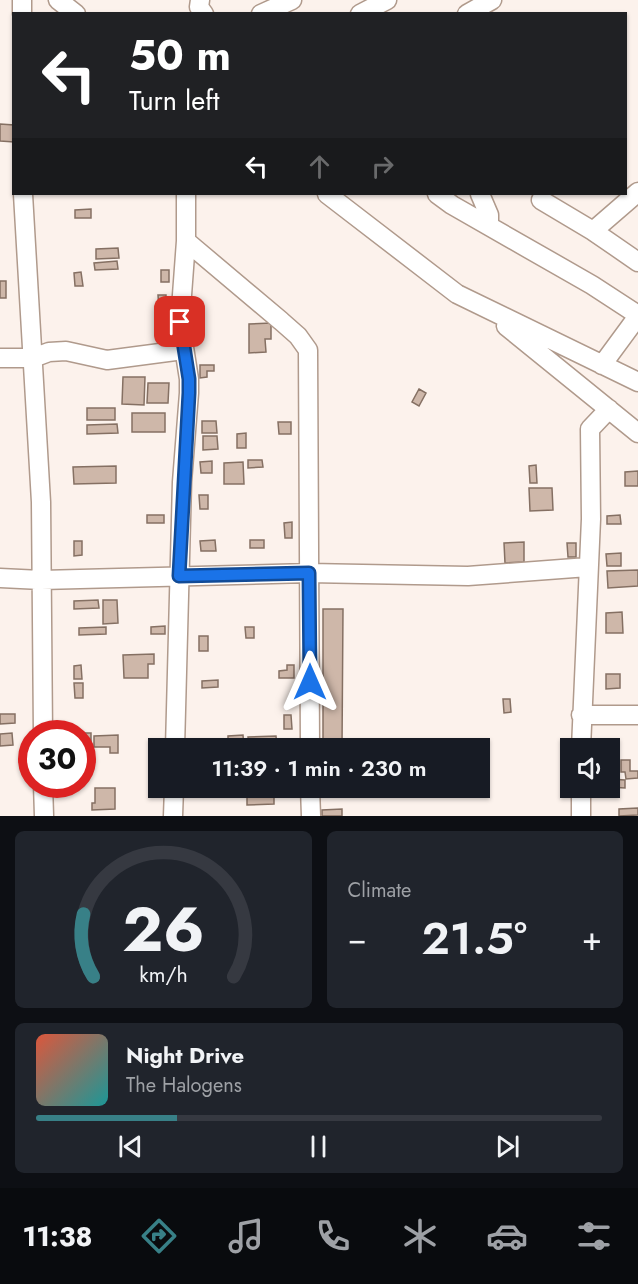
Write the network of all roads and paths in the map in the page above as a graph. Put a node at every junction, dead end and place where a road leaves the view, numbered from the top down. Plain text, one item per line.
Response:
1 (58, 0) edge
2 (292, 0) edge
3 (387, 0) edge
4 (73, 12) edge
5 (265, 12) edge
6 (364, 12) edge
7 (23, 195) edge
8 (186, 195) edge
9 (328, 195) edge
10 (438, 195) edge
11 (480, 195) edge
12 (629, 195) edge
13 (541, 200) dead end
14 (489, 226) junction
15 (593, 231) junction
16 (186, 241) junction
17 (638, 262) edge
18 (482, 306) junction
19 (638, 316) edge
20 (183, 350) junction
21 (0, 358) edge
22 (33, 358) junction
23 (602, 365) junction
24 (638, 382) edge
25 (609, 409) junction
26 (634, 424) edge
27 (588, 567) junction
28 (309, 573) junction
29 (179, 576) junction
30 (0, 578) edge
31 (41, 580) junction
32 (581, 715) junction
33 (638, 715) edge
34 (43, 720) edge
35 (175, 738) edge
36 (310, 738) edge
37 (581, 738) edge
38 (43, 798) edge
39 (174, 798) edge
40 (310, 798) edge
41 (581, 798) edge
42 (44, 816) edge
43 (173, 816) edge
44 (310, 816) edge
45 (581, 816) edge

1 - 4 street
2 - 5 street
3 - 6 street
7 - 22 street
8 - 16 street
9 - 18 street
10 - 14 street
11 - 14 street
12 - 15 street
13 - 15 street
14 - 19 street
15 - 17 street
16 - 20 street
16 - 28 street
18 - 23 street
18 - 25 street
19 - 23 street
20 - 22 street
20 - 29 street
21 - 22 street
22 - 31 street
23 - 24 street
25 - 26 street
25 - 27 street
27 - 28 street
27 - 32 street
28 - 29 street
28 - 36 street
29 - 31 street
29 - 35 street
30 - 31 street
31 - 34 street
32 - 33 street
32 - 37 street
38 - 42 street
39 - 43 street
40 - 44 street
41 - 45 street

